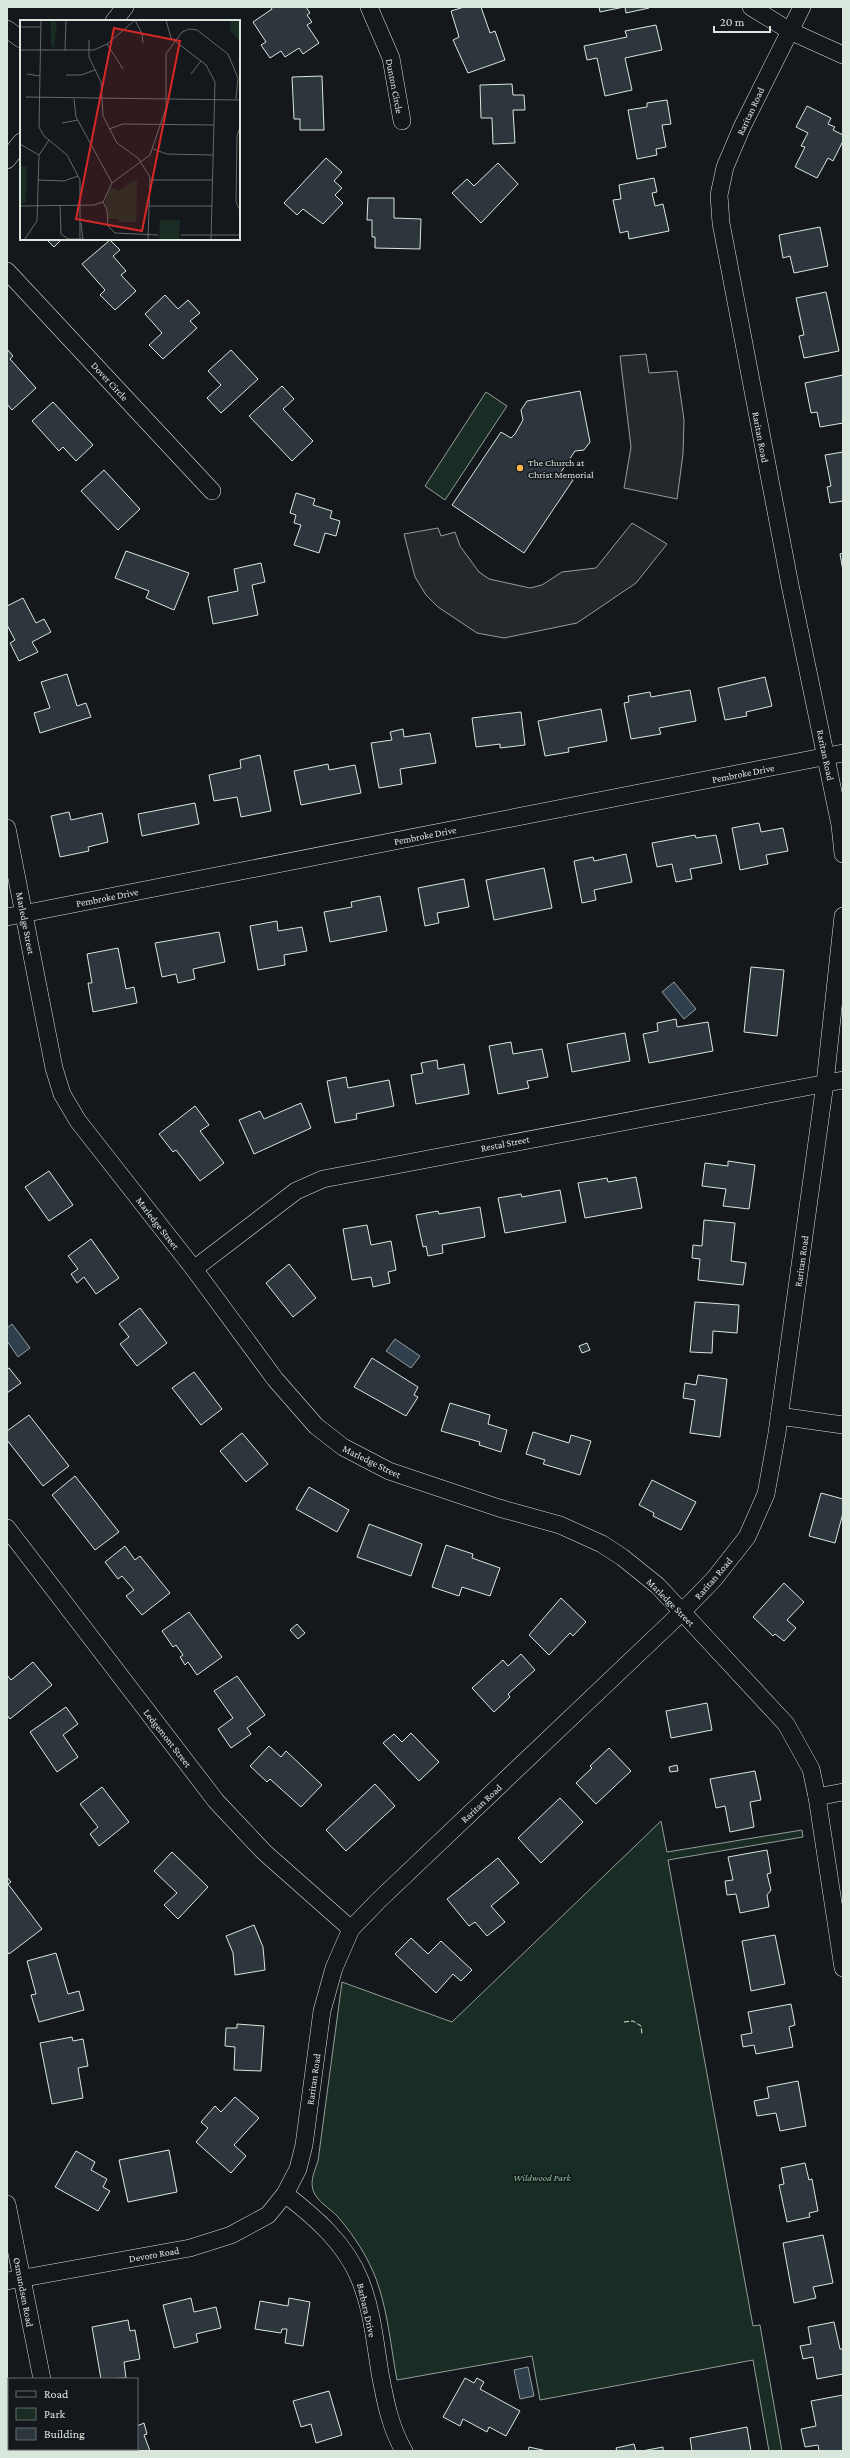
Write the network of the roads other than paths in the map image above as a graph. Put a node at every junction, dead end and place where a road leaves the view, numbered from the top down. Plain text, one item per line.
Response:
1 (125, 7) edge
2 (369, 7) edge
3 (751, 7) edge
4 (802, 7) edge
5 (115, 20) edge
6 (7, 29) edge
7 (790, 31) junction
8 (20, 38) edge
9 (843, 55) edge
10 (402, 121) dead end
11 (20, 143) edge
12 (7, 160) edge
13 (7, 272) edge
14 (212, 491) dead end
15 (835, 755) edge
16 (7, 828) edge
17 (843, 854) edge
18 (24, 914) junction
19 (843, 916) edge
20 (7, 917) edge
21 (843, 1080) edge
22 (825, 1083) junction
23 (194, 1269) junction
24 (779, 1416) junction
25 (843, 1425) edge
26 (7, 1528) edge
27 (682, 1612) junction
28 (843, 1792) edge
29 (817, 1797) junction
30 (351, 1929) junction
31 (843, 1968) edge
32 (285, 2194) junction
33 (7, 2204) edge
34 (14, 2280) edge
35 (42, 2378) edge
36 (404, 2451) edge

1 - 5 street
2 - 10 street, Dunton Circle
3 - 7 street
4 - 7 street, Raritan Road
6 - 8 street
7 - 9 street
7 - 15 street, Raritan Road
11 - 12 street
13 - 14 street, Dover Circle
15 - 17 street, Raritan Road
15 - 18 street, Pembroke Drive
16 - 18 street, Marledge Street
18 - 20 street, Pembroke Drive
18 - 23 street, Marledge Street
19 - 22 street, Raritan Road
21 - 22 street, Restal Street
22 - 23 street, Restal Street
22 - 24 street, Raritan Road
23 - 27 street, Marledge Street
24 - 25 street
24 - 27 street, Raritan Road
26 - 30 street, Ledgemont Street
27 - 29 street, Marledge Street
27 - 30 street, Raritan Road
28 - 29 street
29 - 31 street, Marledge Street
30 - 32 street, Raritan Road
32 - 34 street, Devoro Road
32 - 36 street, Barbara Drive
33 - 34 street, Osmundsen Road
34 - 35 street, Osmundsen Road

